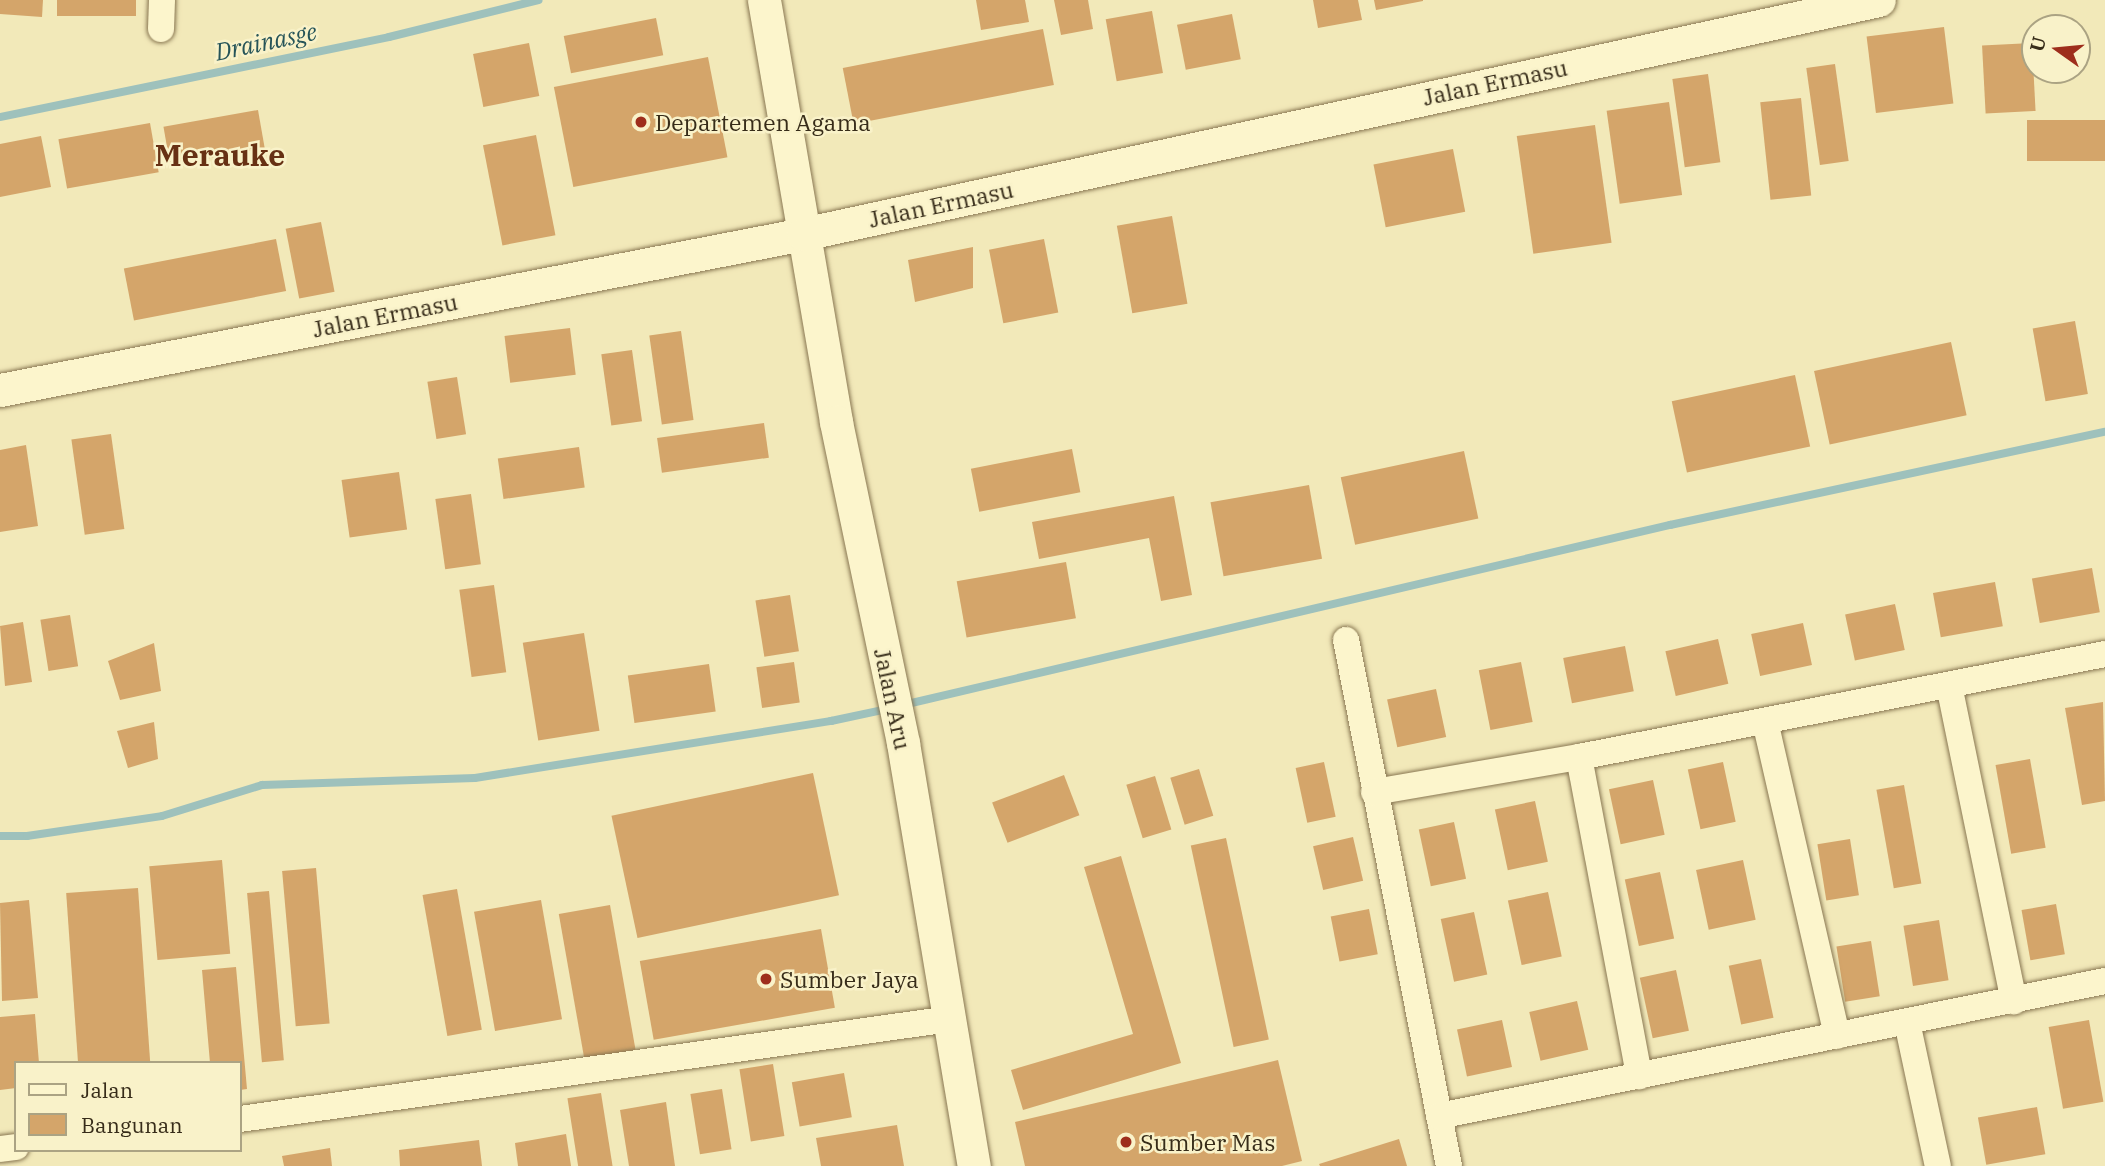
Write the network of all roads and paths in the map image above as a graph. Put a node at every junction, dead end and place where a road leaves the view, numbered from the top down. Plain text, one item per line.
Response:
1 (162, 0) edge
2 (764, 0) edge
3 (1879, 0) edge
4 (161, 29) dead end
5 (803, 234) junction
6 (0, 390) edge
7 (1346, 640) dead end
8 (2105, 654) edge
9 (1949, 685) junction
10 (1765, 721) junction
11 (1579, 757) junction
12 (1374, 792) junction
13 (2105, 981) edge
14 (2014, 1001) junction
15 (950, 1019) junction
16 (1907, 1022) junction
17 (1837, 1036) junction
18 (1639, 1076) junction
19 (1439, 1116) junction
20 (242, 1119) edge
21 (974, 1166) edge
22 (1449, 1166) edge
23 (1938, 1166) edge

1 - 4 street
2 - 5 street, Jalan Aru
3 - 5 street, Jalan Ermasu
5 - 6 street, Jalan Ermasu
5 - 15 street, Jalan Aru
7 - 12 street
8 - 9 street
9 - 10 street
9 - 14 street
10 - 11 street
10 - 17 street
11 - 12 street
11 - 18 street
12 - 19 street
13 - 14 street
14 - 16 street
15 - 20 street
15 - 21 street, Jalan Aru
16 - 17 street
16 - 23 street
17 - 18 street
18 - 19 street
19 - 22 street

